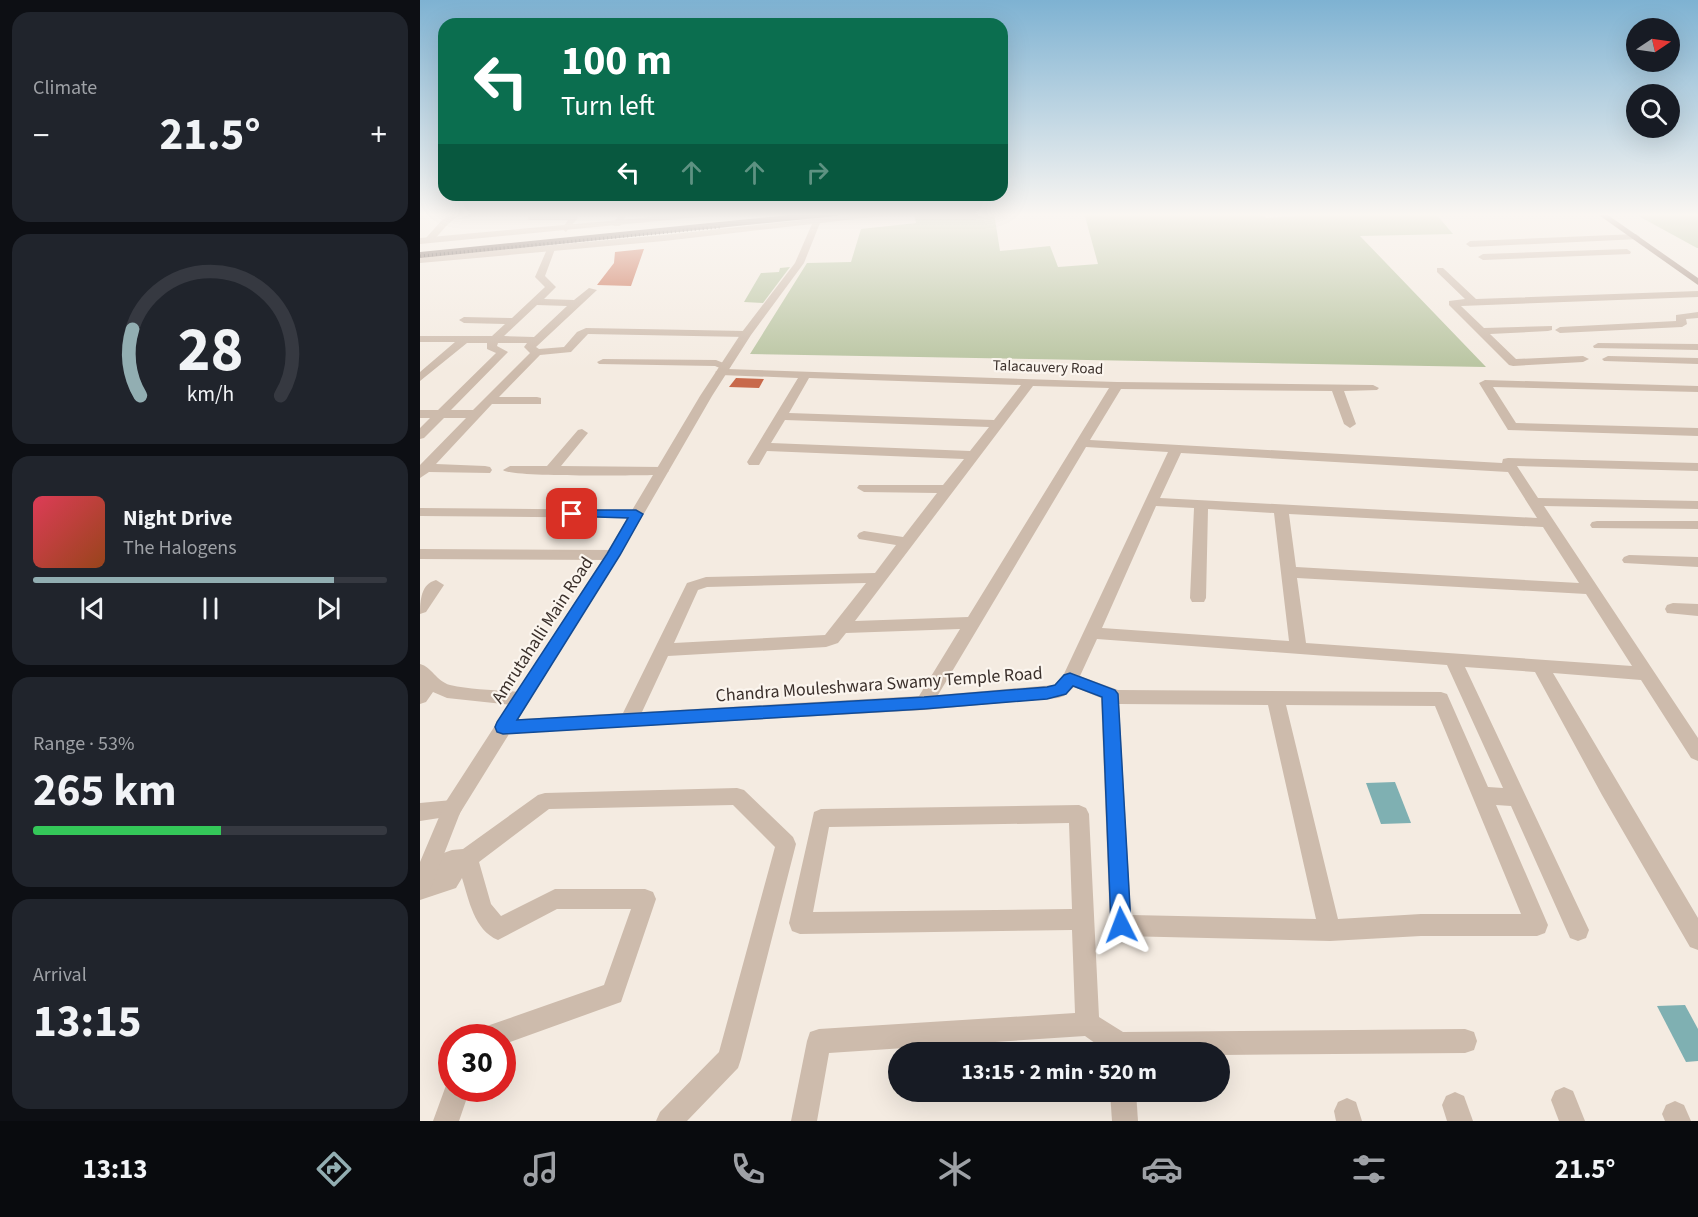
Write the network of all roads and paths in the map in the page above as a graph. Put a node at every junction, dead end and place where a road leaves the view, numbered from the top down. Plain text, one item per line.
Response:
1 (545, 265) edge
2 (797, 265) edge
3 (1675, 265) edge
4 (1685, 265) edge
5 (1440, 270) dead end
6 (1698, 274) edge
7 (1698, 282) edge
8 (592, 290) dead end
9 (1698, 294) edge
10 (535, 302) junction
11 (1473, 302) junction
12 (576, 303) junction
13 (1698, 315) edge
14 (464, 320) dead end
15 (513, 321) junction
16 (1548, 328) dead end
17 (1560, 330) dead end
18 (1482, 331) junction
19 (746, 334) junction
20 (420, 339) edge
21 (539, 339) junction
22 (464, 340) junction
23 (493, 341) junction
24 (1598, 346) dead end
25 (1698, 347) edge
26 (537, 352) junction
27 (1583, 359) dead end
28 (1608, 359) dead end
29 (1698, 361) edge
30 (603, 362) dead end
31 (723, 369) junction
32 (805, 375) junction
33 (420, 378) edge
34 (1030, 382) junction
35 (1117, 385) junction
36 (1373, 388) dead end
37 (1337, 389) junction
38 (1698, 389) edge
39 (489, 400) junction
40 (537, 401) dead end
41 (420, 414) edge
42 (442, 414) junction
43 (475, 414) junction
44 (781, 416) junction
45 (998, 424) junction
46 (1350, 424) dead end
47 (1698, 432) edge
48 (582, 433) dead end
49 (420, 435) edge
50 (1082, 443) junction
51 (763, 447) junction
52 (1176, 448) junction
53 (974, 455) junction
54 (754, 462) dead end
55 (1698, 467) edge
56 (1512, 468) junction
57 (485, 470) dead end
58 (510, 470) dead end
59 (423, 471) edge
60 (662, 471) junction
61 (549, 472) junction
62 (864, 488) dead end
63 (947, 489) junction
64 (1151, 502) junction
65 (1534, 502) junction
66 (1201, 505) junction
67 (1698, 505) edge
68 (1281, 509) junction
69 (420, 512) edge
70 (636, 514) junction
71 (1548, 523) junction
72 (1597, 525) dead end
73 (1698, 525) edge
74 (864, 536) dead end
75 (906, 542) junction
76 (420, 554) edge
77 (614, 555) junction
78 (1629, 560) dead end
79 (1698, 562) edge
80 (1288, 572) junction
81 (879, 578) junction
82 (436, 585) dead end
83 (1592, 589) junction
84 (1198, 598) dead end
85 (420, 608) edge
86 (1673, 609) dead end
87 (1698, 610) edge
88 (973, 623) junction
89 (843, 627) junction
90 (1091, 633) junction
91 (1298, 648) junction
92 (663, 650) junction
93 (1453, 660) junction
94 (1540, 666) junction
95 (1648, 674) junction
96 (1070, 679) junction
97 (423, 683) edge
98 (1110, 694) junction
99 (1275, 698) junction
100 (521, 699) junction
101 (924, 703) junction
102 (629, 720) junction
103 (503, 727) junction
104 (1698, 753) edge
105 (1480, 795) junction
106 (1517, 798) junction
107 (452, 809) junction
108 (420, 812) edge
109 (466, 858) junction
110 (428, 867) junction
111 (420, 889) edge
112 (1083, 919) junction
113 (1330, 930) junction
114 (1578, 930) dead end
115 (1698, 939) edge
116 (1087, 1024) junction
117 (516, 1028) edge
118 (1465, 1041) dead end
119 (1112, 1042) edge
120 (1230, 1046) edge
121 (453, 1102) edge
122 (1124, 1102) edge
123 (446, 1121) edge
124 (669, 1121) edge
125 (804, 1121) edge
126 (1125, 1121) edge

1 - 10 street
2 - 19 street, Amrutahalli Main Road
3 - 7 main road
4 - 6 main road
5 - 11 street
8 - 12 street
9 - 11 street
10 - 12 street
10 - 15 street
11 - 18 street
12 - 21 street
13 - 17 street
14 - 15 street
15 - 23 street
16 - 18 street
18 - 27 street
19 - 26 street
19 - 31 street, Amrutahalli Main Road
20 - 22 street
21 - 23 street
21 - 26 street
22 - 23 street
22 - 33 street
23 - 42 street
24 - 25 street
26 - 39 street
28 - 29 street
30 - 31 street, Talacauvery Road
31 - 32 street, Talacauvery Road
31 - 60 street, Amrutahalli Main Road
32 - 34 street, Talacauvery Road
32 - 44 street
34 - 35 street, Talacauvery Road
34 - 45 street
35 - 37 street, Talacauvery Road
35 - 50 street
36 - 37 street, Talacauvery Road
37 - 46 street
38 - 47 street
39 - 40 street
39 - 43 street
41 - 42 street
42 - 43 street
42 - 49 street
43 - 59 street
44 - 45 street
44 - 51 street
45 - 53 street
48 - 61 street
50 - 52 street
50 - 88 street
51 - 53 street
51 - 54 street
52 - 56 street
52 - 64 street, Chandra Mouleshwara Swamy Temple Road
53 - 63 street
55 - 56 street
56 - 65 street
57 - 59 street
58 - 61 street
60 - 61 street
60 - 70 street, Amrutahalli Main Road
62 - 63 street
63 - 75 street
64 - 66 street
64 - 90 street, Chandra Mouleshwara Swamy Temple Road
65 - 67 street
65 - 71 street
66 - 68 street
66 - 84 street
68 - 71 street
68 - 80 street
69 - 70 street
70 - 77 street, Amrutahalli Main Road
71 - 83 street
72 - 73 street
74 - 75 street
75 - 81 street
76 - 77 street
77 - 100 street, Amrutahalli Main Road
78 - 79 street
80 - 83 street
80 - 91 street
81 - 89 street
81 - 92 street
82 - 85 street
83 - 95 street
86 - 87 street
88 - 89 street
88 - 101 street
89 - 92 street
90 - 91 street
90 - 96 street, Chandra Mouleshwara Swamy Temple Road
91 - 93 street
92 - 102 street
93 - 94 street
93 - 106 street
94 - 95 street
94 - 115 street
95 - 104 street
96 - 98 street
96 - 101 street, Chandra Mouleshwara Swamy Temple Road
97 - 100 street
98 - 99 street
98 - 113 street
99 - 105 street
99 - 113 street
100 - 103 street, Amrutahalli Main Road
101 - 102 street, Chandra Mouleshwara Swamy Temple Road
102 - 103 street, Chandra Mouleshwara Swamy Temple Road
103 - 107 street, Amrutahalli Main Road
105 - 106 street
105 - 113 street
106 - 114 street
107 - 108 street
107 - 110 street, Amrutahalli Main Road
109 - 110 street
109 - 111 street
109 - 117 street
109 - 124 street
110 - 111 street, Amrutahalli Main Road
112 - 112 street
112 - 116 street
116 - 119 street
116 - 125 street
118 - 120 street
121 - 123 street
122 - 126 street

